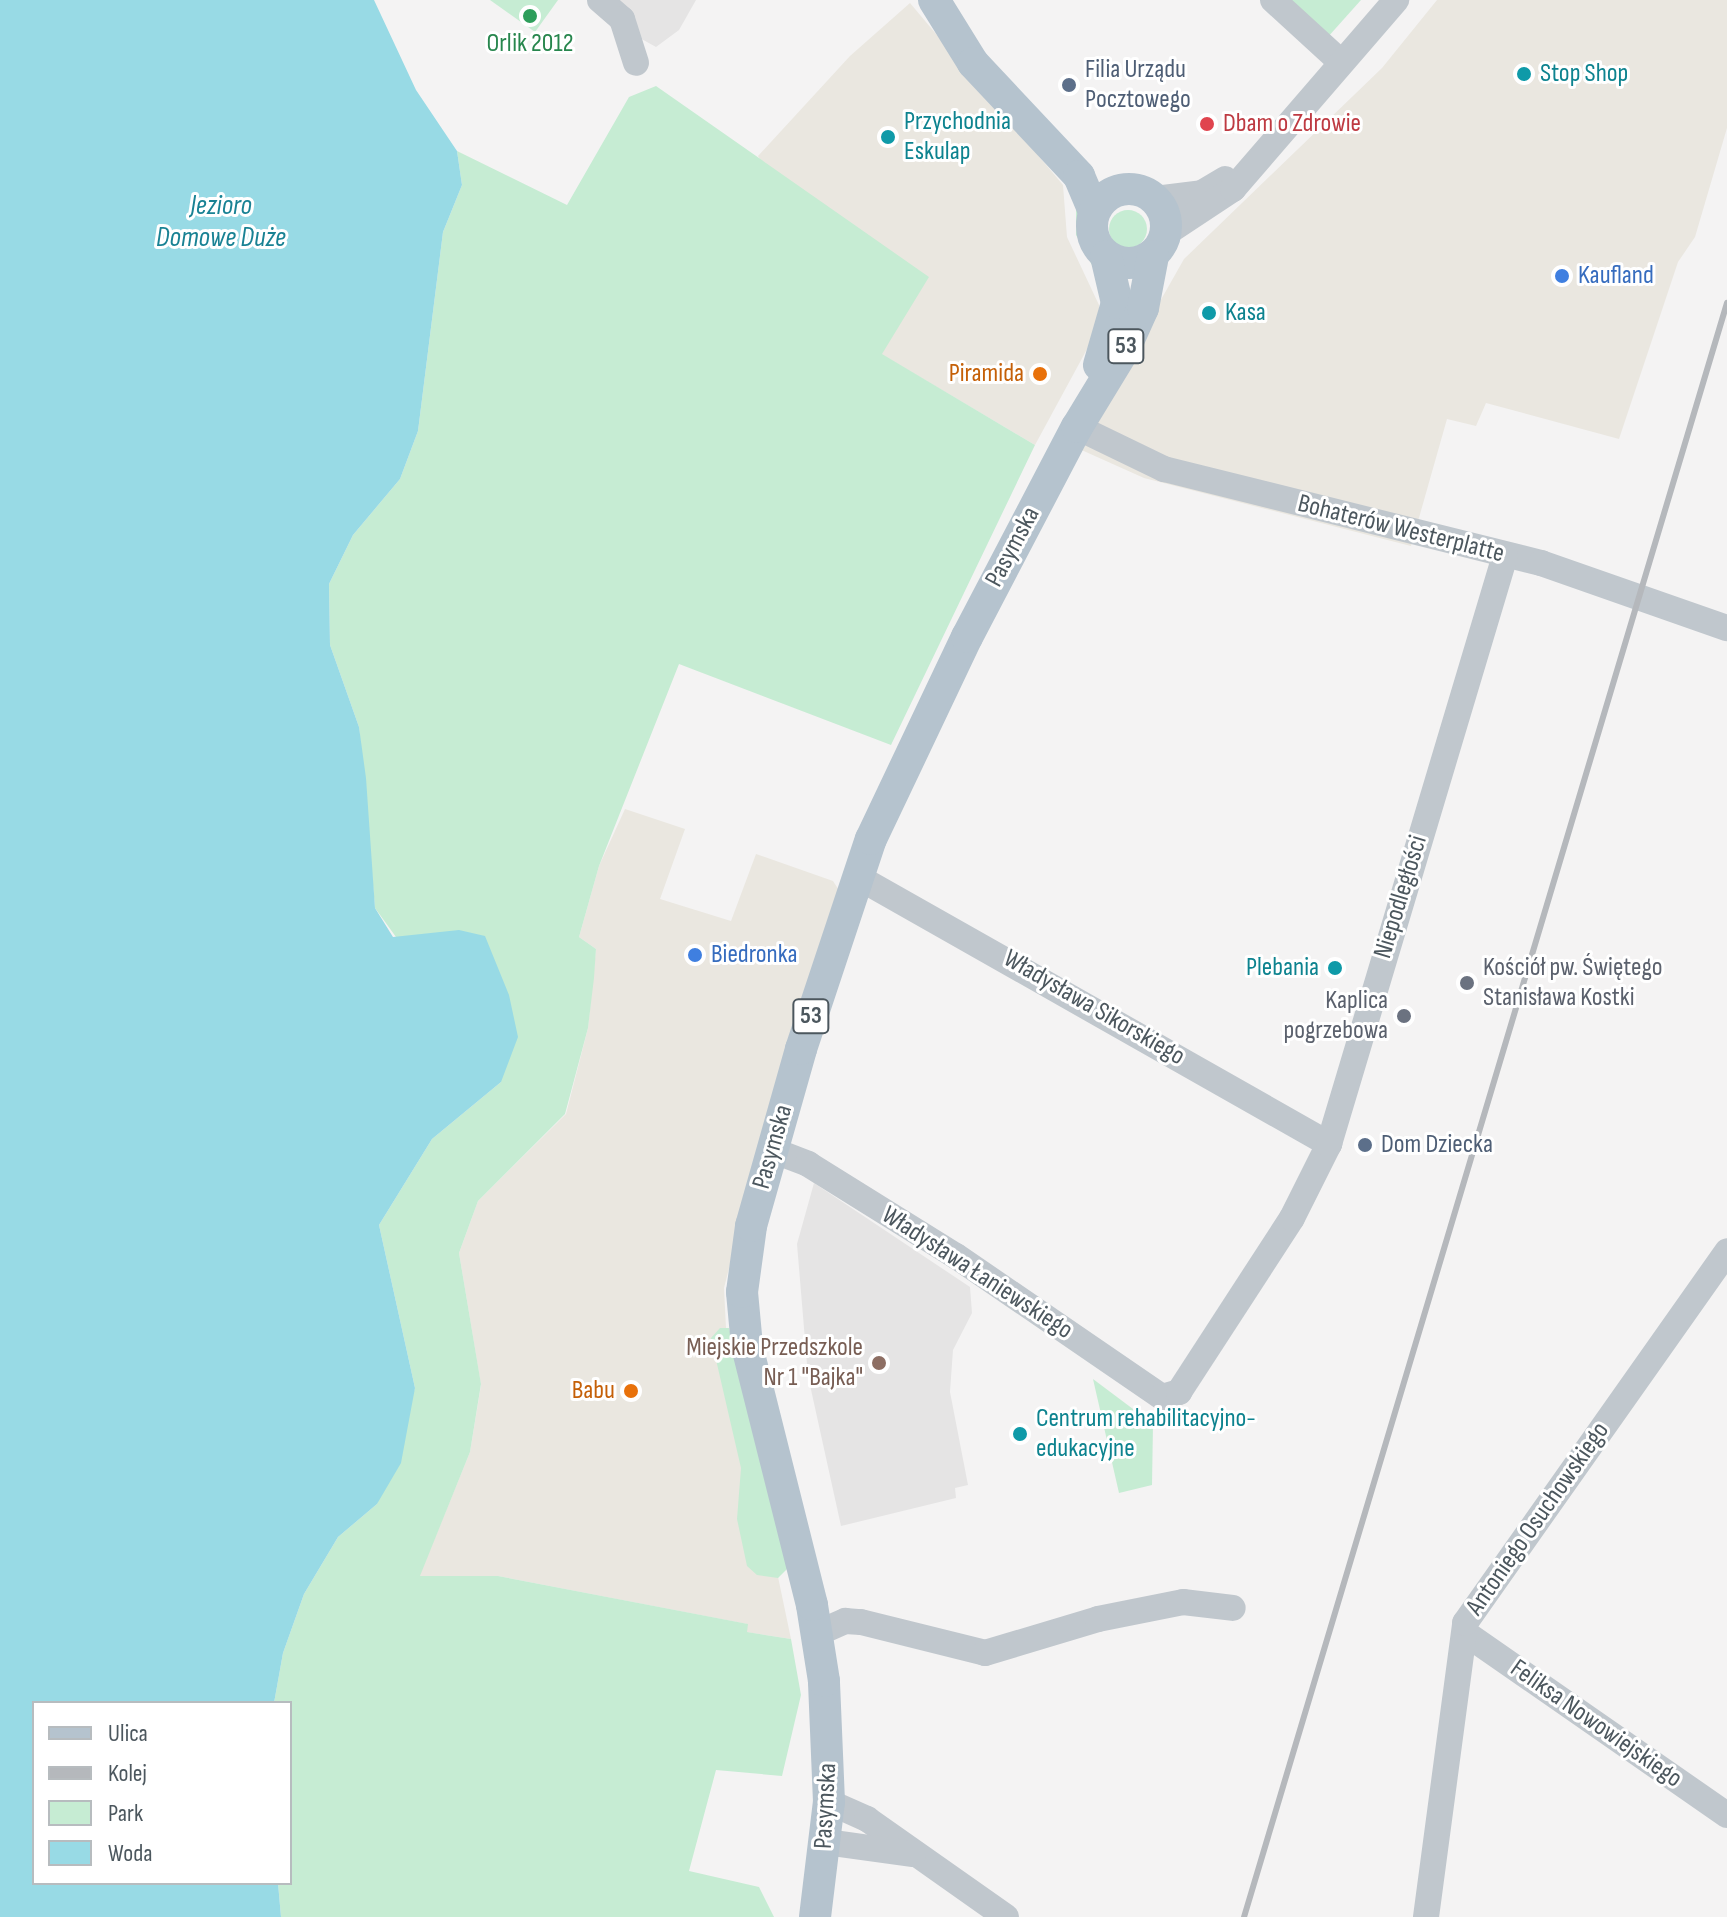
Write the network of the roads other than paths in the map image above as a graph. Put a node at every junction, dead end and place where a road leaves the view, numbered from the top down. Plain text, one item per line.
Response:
1 (600, 0) edge
2 (934, 0) edge
3 (1273, 0) edge
4 (1396, 0) edge
5 (1341, 62) junction
6 (636, 63) dead end
7 (1003, 93) junction
8 (1265, 146) junction
9 (1124, 189) junction
10 (1155, 199) junction
11 (1094, 211) junction
12 (1159, 245) junction
13 (1106, 256) junction
14 (1077, 427) junction
15 (1505, 556) junction
16 (1727, 628) edge
17 (856, 876) junction
18 (1329, 1144) junction
19 (772, 1150) junction
20 (1727, 1251) edge
21 (1179, 1392) joint
22 (1233, 1608) dead end
23 (818, 1633) junction
24 (1465, 1633) junction
25 (829, 1802) junction
26 (1727, 1815) edge
27 (826, 1842) junction
28 (922, 1855) junction
29 (815, 1917) edge
30 (1006, 1917) edge
31 (1426, 1917) edge

1 - 6 street
2 - 7 main road, 53
3 - 5 street
4 - 5 street
5 - 8 street
7 - 9 main road, 53
7 - 11 main road, 53
8 - 10 street
8 - 12 street
9 - 10 main road, 53
9 - 11 main road
10 - 12 main road, 53
11 - 13 main road, 53
12 - 13 main road
12 - 14 main road, Pasymska / 53
13 - 14 main road, Pasymska / 53
14 - 15 street, Bohaterów Westerplatte
14 - 17 main road, Pasymska / 53
15 - 16 street, Bohaterów Westerplatte
15 - 18 street, Niepodległości
17 - 18 street, Władysława Sikorskiego
17 - 19 main road, Pasymska / 53
18 - 21 street, Niepodległości
19 - 21 street, Władysława Łaniewskiego
19 - 23 main road, Pasymska / 53
20 - 24 street, Antoniego Osuchowskiego
22 - 23 street
23 - 25 main road, Pasymska / 53
24 - 26 street, Feliksa Nowowiejskiego
24 - 31 street, Antoniego Osuchowskiego
25 - 27 main road, Pasymska / 53
25 - 28 street
27 - 28 street
27 - 29 main road, Pasymska / 53
28 - 30 street

